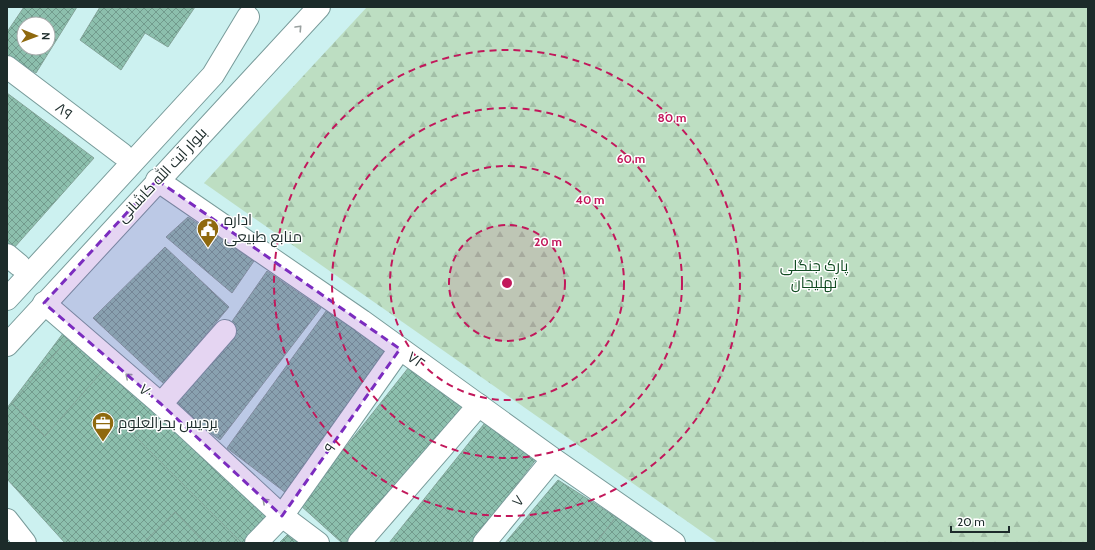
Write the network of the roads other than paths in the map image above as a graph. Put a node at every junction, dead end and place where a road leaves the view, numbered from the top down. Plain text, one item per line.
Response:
1 (319, 7) edge
2 (252, 12) edge
3 (282, 46) junction
4 (7, 67) edge
5 (122, 154) junction
6 (157, 180) junction
7 (11, 266) edge
8 (7, 299) edge
9 (44, 304) junction
10 (7, 326) edge
11 (225, 330) dead end
12 (7, 345) edge
13 (400, 349) junction
14 (161, 404) junction
15 (479, 405) junction
16 (553, 459) junction
17 (282, 516) junction
18 (256, 543) edge
19 (318, 543) edge
20 (359, 543) edge
21 (484, 543) edge
22 (674, 543) edge

3 -> 1 street, بلوار آیت الله کاشانی
2 - 5 street
2 - 8 street
3 - 6 street, بلوار آیت الله کاشانی
3 - 10 street
4 - 5 street, ۸۹
5 - 7 street
6 - 9 street, بلوار آیت الله کاشانی
6 - 13 street, ۷۲
9 - 12 street, بلوار آیت الله کاشانی
14 -> 9 street, ۷۰
11 - 14 street
13 - 15 street, ۷۲
13 - 17 street, ۹
17 -> 14 street, ۷۰
15 - 16 street, ۷۲
15 - 20 street
16 - 21 street, ۷
16 - 22 street, ۷۲
17 - 18 street, ۹
17 - 19 street, ۷۰

